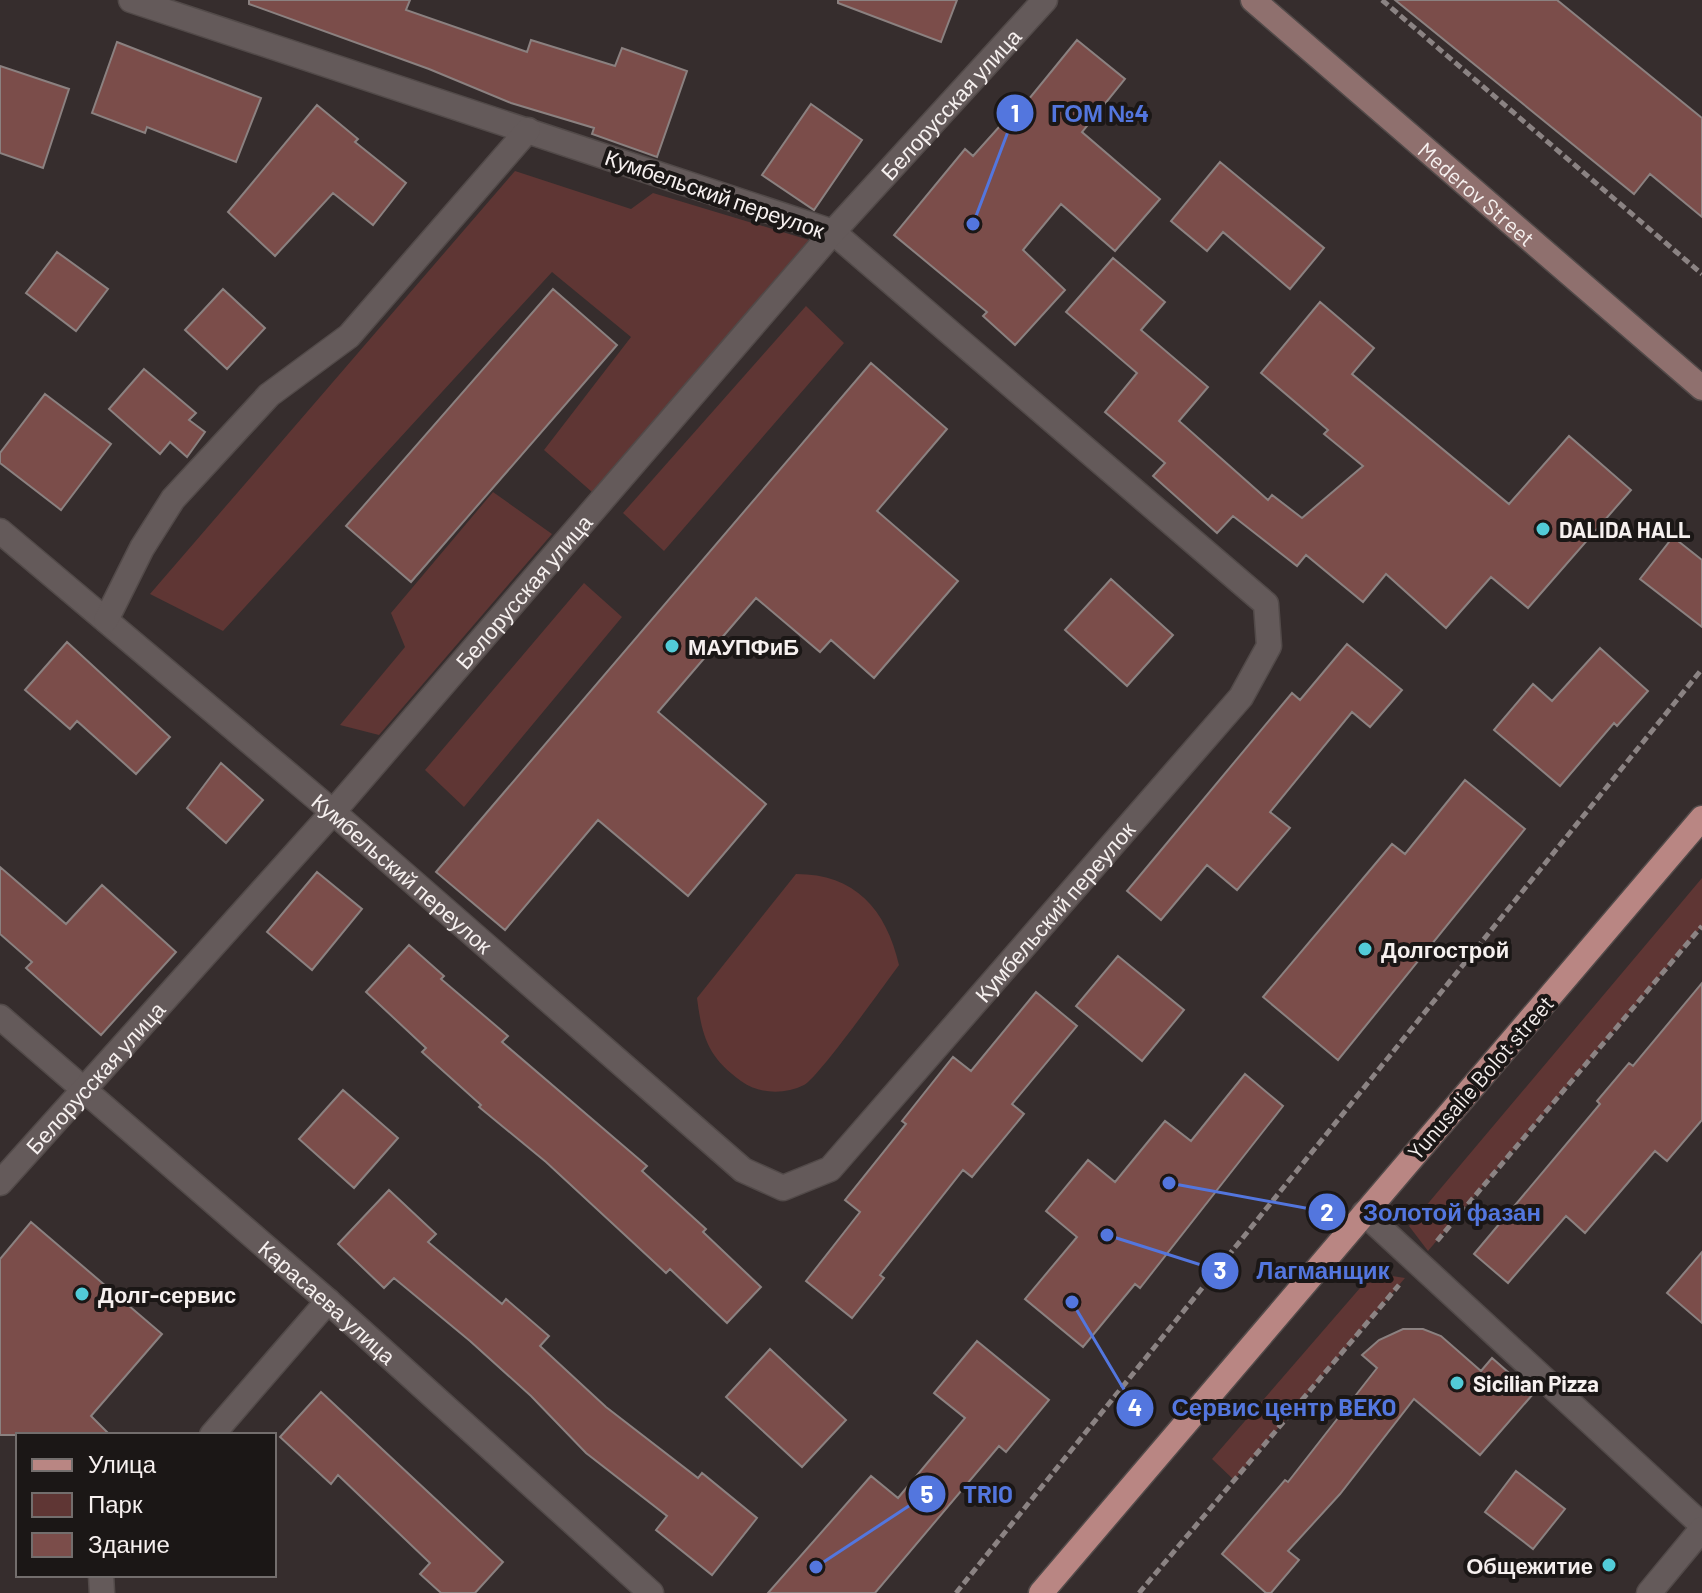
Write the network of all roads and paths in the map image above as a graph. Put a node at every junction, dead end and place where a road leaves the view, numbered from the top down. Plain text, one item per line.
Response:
1 (131, 0) edge
2 (1045, 0) edge
3 (1253, 0) edge
4 (1382, 0) edge
5 (528, 130) junction
6 (833, 232) junction
7 (1702, 274) edge
8 (1702, 388) edge
9 (0, 531) edge
10 (106, 620) junction
11 (1702, 669) edge
12 (333, 812) junction
13 (1702, 818) edge
14 (0, 1017) edge
15 (85, 1086) junction
16 (0, 1183) edge
17 (1364, 1213) junction
18 (328, 1301) junction
19 (214, 1433) edge
20 (1702, 1527) edge
21 (651, 1593) edge
22 (956, 1593) edge
23 (1041, 1593) edge
24 (1649, 1593) edge

1 - 5 street, Кумбельский переулок
2 - 6 street, Белорусская улица
3 - 8 main road, Mederov Street
4 - 7 path
5 - 6 street, Кумбельский переулок
5 - 10 street
6 - 12 street, Белорусская улица
6 - 12 street, Кумбельский переулок
9 - 10 street, Кумбельский переулок
10 - 12 street, Кумбельский переулок
11 - 22 path
12 - 15 street, Белорусская улица
13 - 17 main road, Yunusalie Bolot street
14 - 15 street, Карасаева улица
15 - 16 street, Белорусская улица
15 - 18 street, Карасаева улица
17 - 20 street
17 - 23 main road, Yunusalie Bolot street
18 - 19 street
18 - 21 street, Карасаева улица
20 - 24 street

